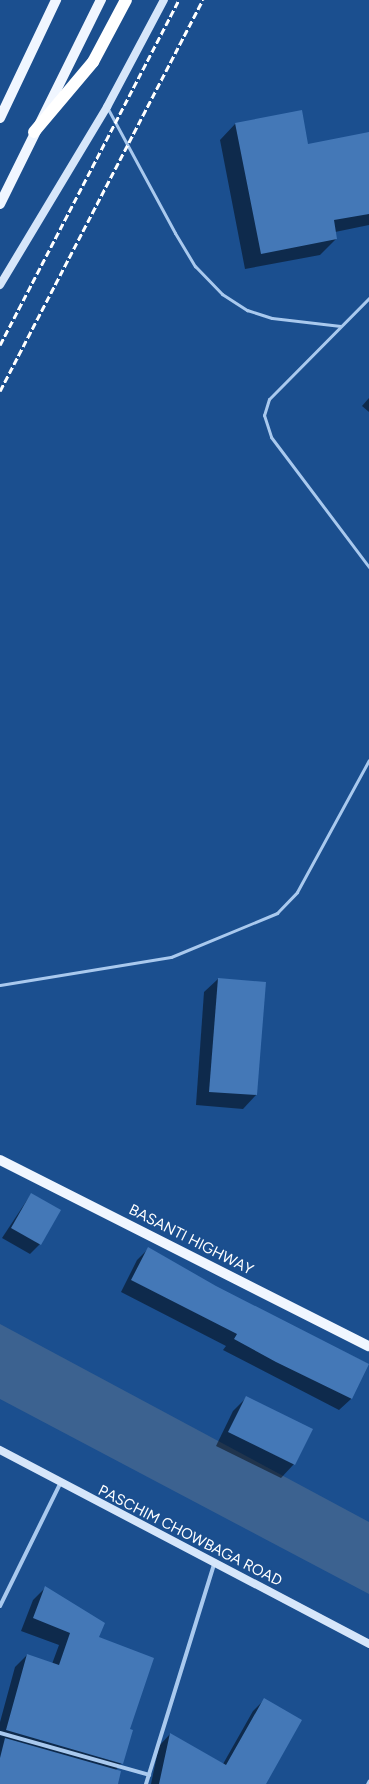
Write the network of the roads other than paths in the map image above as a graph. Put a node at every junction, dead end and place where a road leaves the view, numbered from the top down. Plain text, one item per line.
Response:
1 (56, 0) edge
2 (101, 0) edge
3 (126, 0) edge
4 (164, 0) edge
5 (107, 107) junction
6 (0, 118) edge
7 (34, 132) junction
8 (0, 204) edge
9 (0, 285) edge
10 (369, 298) edge
11 (341, 326) junction
12 (369, 567) edge
13 (369, 760) edge
14 (0, 985) edge
15 (0, 1160) edge
16 (369, 1346) edge
17 (0, 1450) edge
18 (60, 1484) junction
19 (214, 1564) junction
20 (0, 1606) edge
21 (369, 1644) edge
22 (0, 1733) edge
23 (149, 1775) junction
24 (369, 1780) edge
25 (146, 1784) edge
26 (367, 1784) edge

1 - 6 main road
2 - 7 main road
3 - 7 highway
4 - 5 street
5 - 9 street
5 - 11 lane
7 - 8 main road
10 - 11 lane
11 - 12 lane
13 - 14 lane
15 - 16 main road, BASANTI HIGHWAY
17 - 18 street, PASCHIM CHOWBAGA ROAD
18 - 19 street, PASCHIM CHOWBAGA ROAD
18 - 20 street
19 - 21 street, PASCHIM CHOWBAGA ROAD
19 - 23 street
22 - 23 street
23 - 25 street
24 - 26 lane

